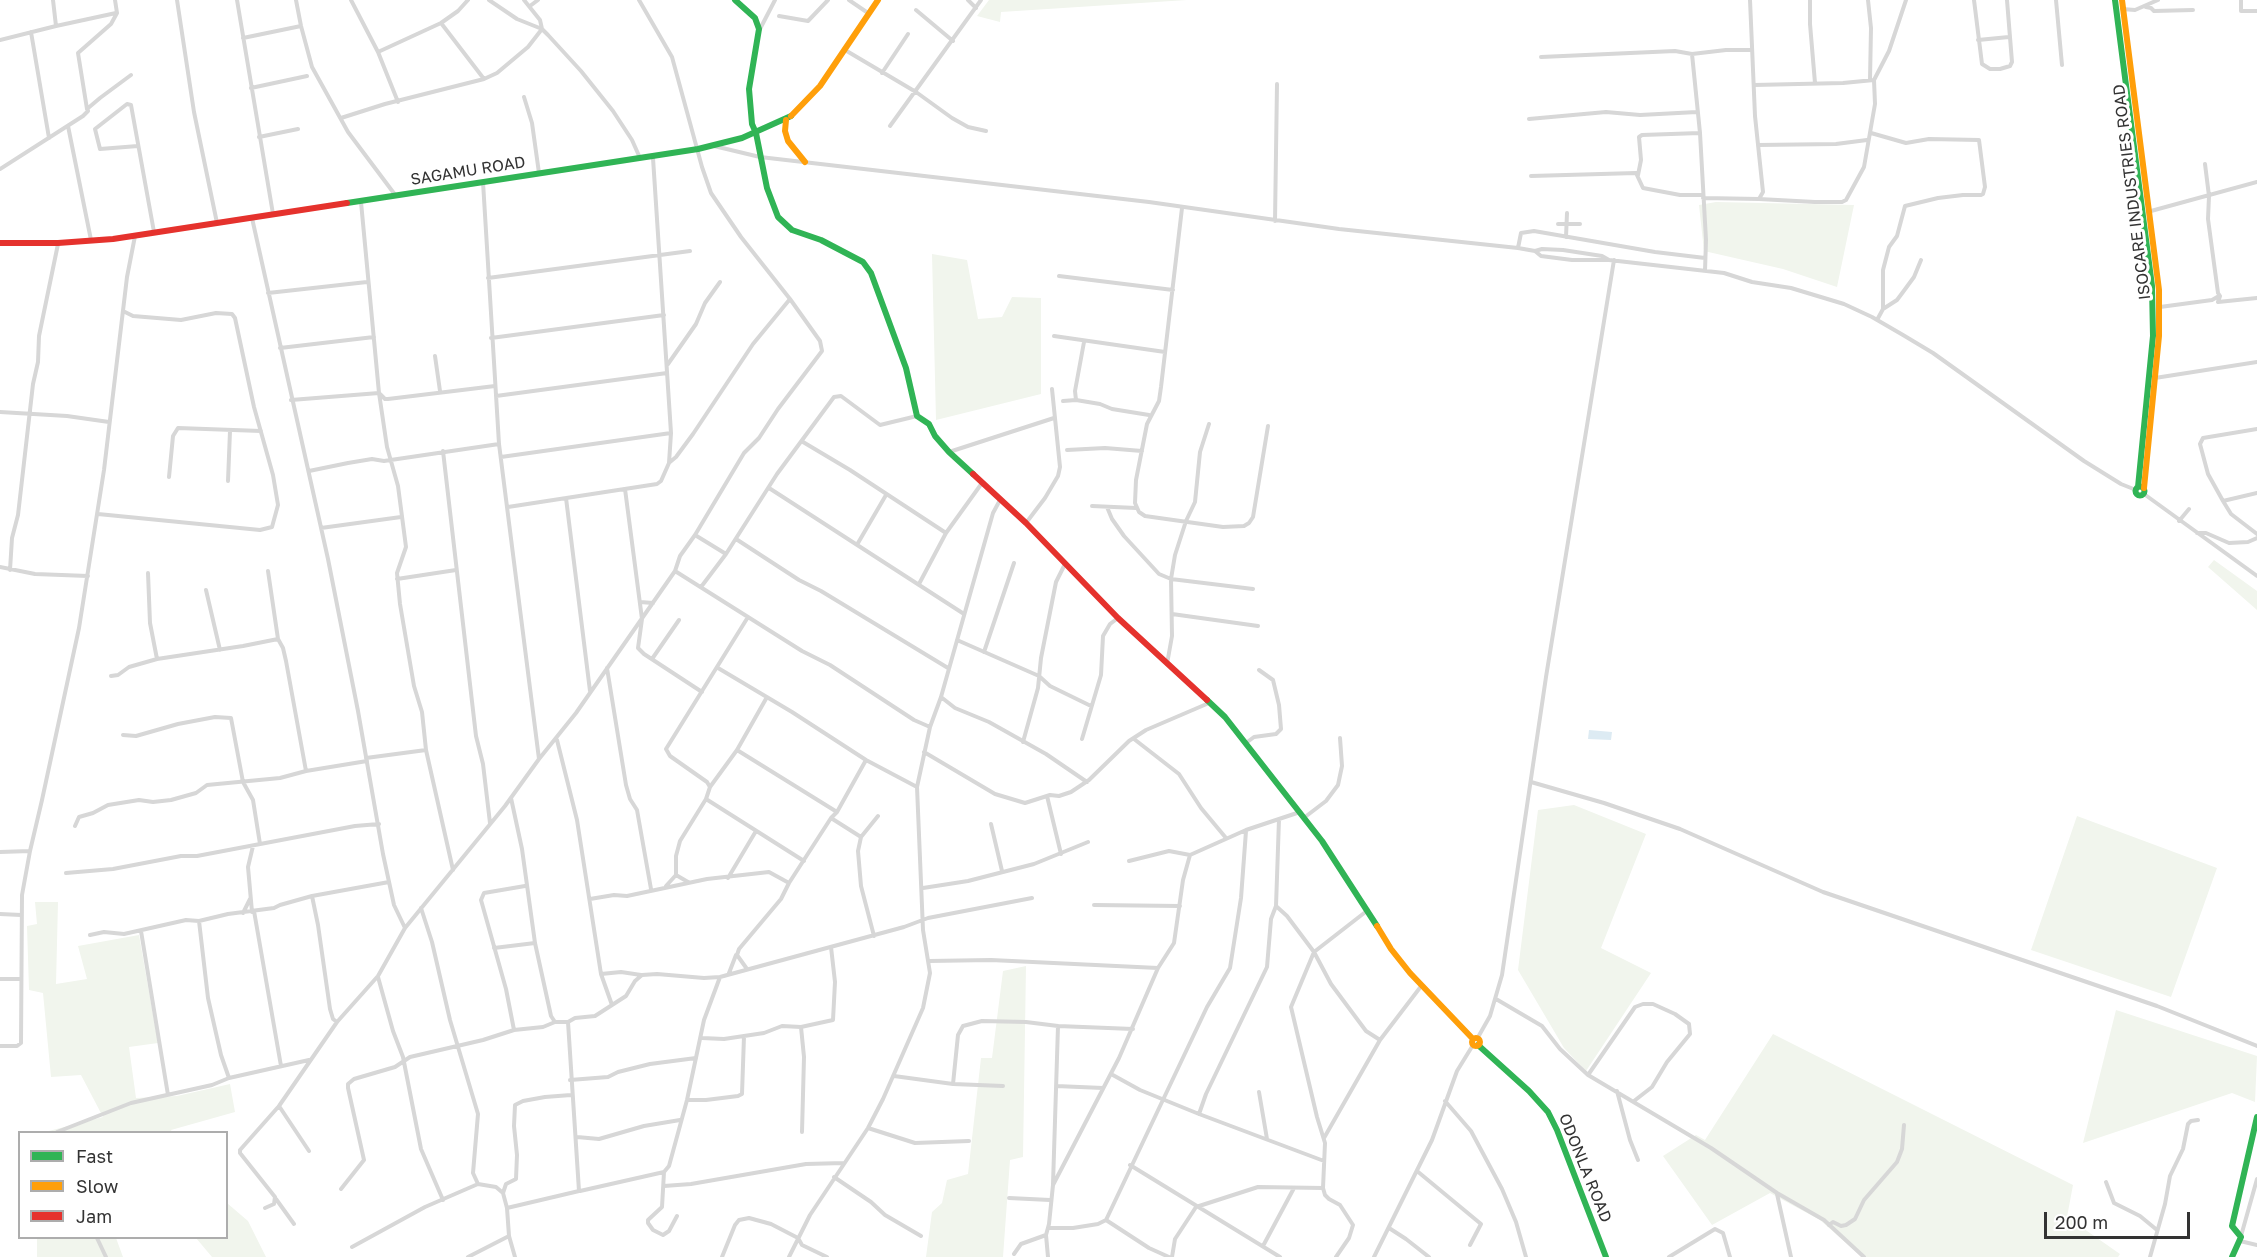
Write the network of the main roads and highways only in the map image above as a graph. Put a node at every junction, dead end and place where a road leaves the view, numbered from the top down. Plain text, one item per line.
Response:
1 (735, 0) edge
2 (878, 0) edge
3 (2115, 0) edge
4 (2122, 0) edge
5 (2120, 10) junction
6 (786, 120) junction
7 (756, 133) junction
8 (805, 162) road end
9 (0, 243) edge
10 (2257, 1117) edge
11 (1606, 1257) edge
12 (2232, 1257) edge

1 - 7 main road
2 - 6 main road, SAGAMU ROAD
3 - 5 main road, ISOCARE INDUSTRIES ROAD
4 - 5 main road, ISOCARE INDUSTRIES ROAD
5 - 5 main road, ISOCARE INDUSTRIES ROAD
6 - 7 main road, SAGAMU ROAD
6 - 8 main road
7 - 9 main road, SAGAMU ROAD
7 - 11 main road, ODONLA ROAD
10 - 12 main road

